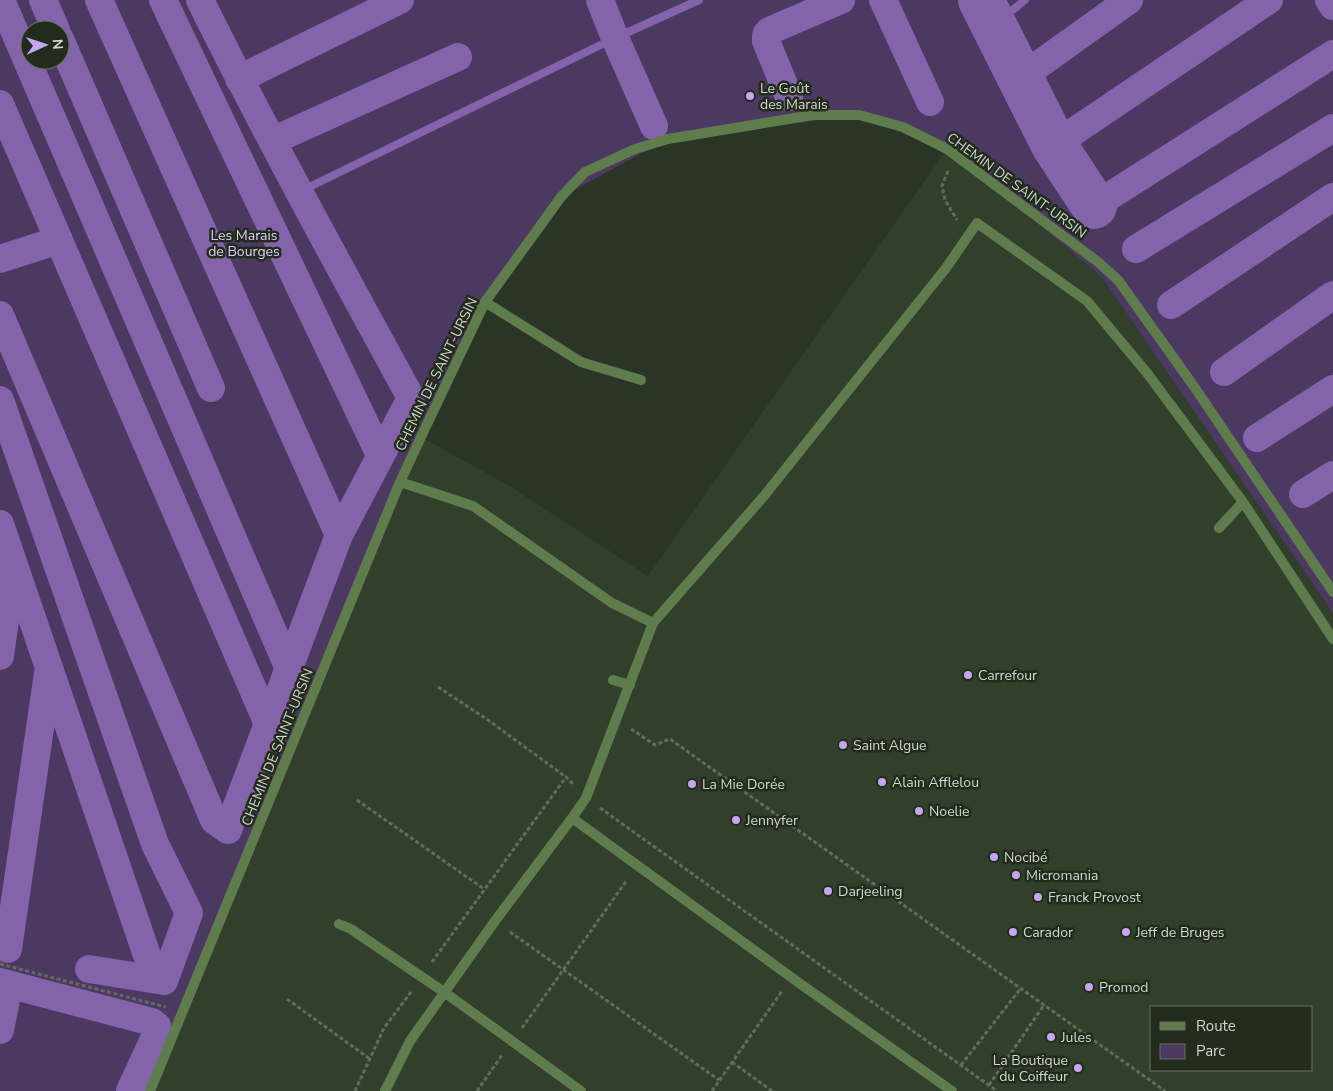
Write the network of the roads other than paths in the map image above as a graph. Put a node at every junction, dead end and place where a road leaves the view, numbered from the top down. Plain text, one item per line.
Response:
1 (485, 302) junction
2 (641, 380) dead end
3 (400, 482) junction
4 (1243, 502) junction
5 (1220, 528) dead end
6 (1333, 592) edge
7 (653, 623) junction
8 (1333, 639) edge
9 (613, 680) dead end
10 (630, 685) junction
11 (572, 818) junction
12 (339, 924) dead end
13 (444, 992) junction
14 (150, 1091) edge
15 (385, 1091) edge
16 (581, 1091) edge
17 (952, 1091) edge

1 - 2 street
1 - 3 street, CHEMIN DE SAINT-URSIN
1 - 6 street, CHEMIN DE SAINT-URSIN
3 - 7 street
3 - 14 street, CHEMIN DE SAINT-URSIN
4 - 5 street
4 - 7 street
4 - 8 street
7 - 10 street
9 - 10 street
10 - 11 street
11 - 13 street
11 - 17 street
12 - 13 street
13 - 15 street
13 - 16 street

